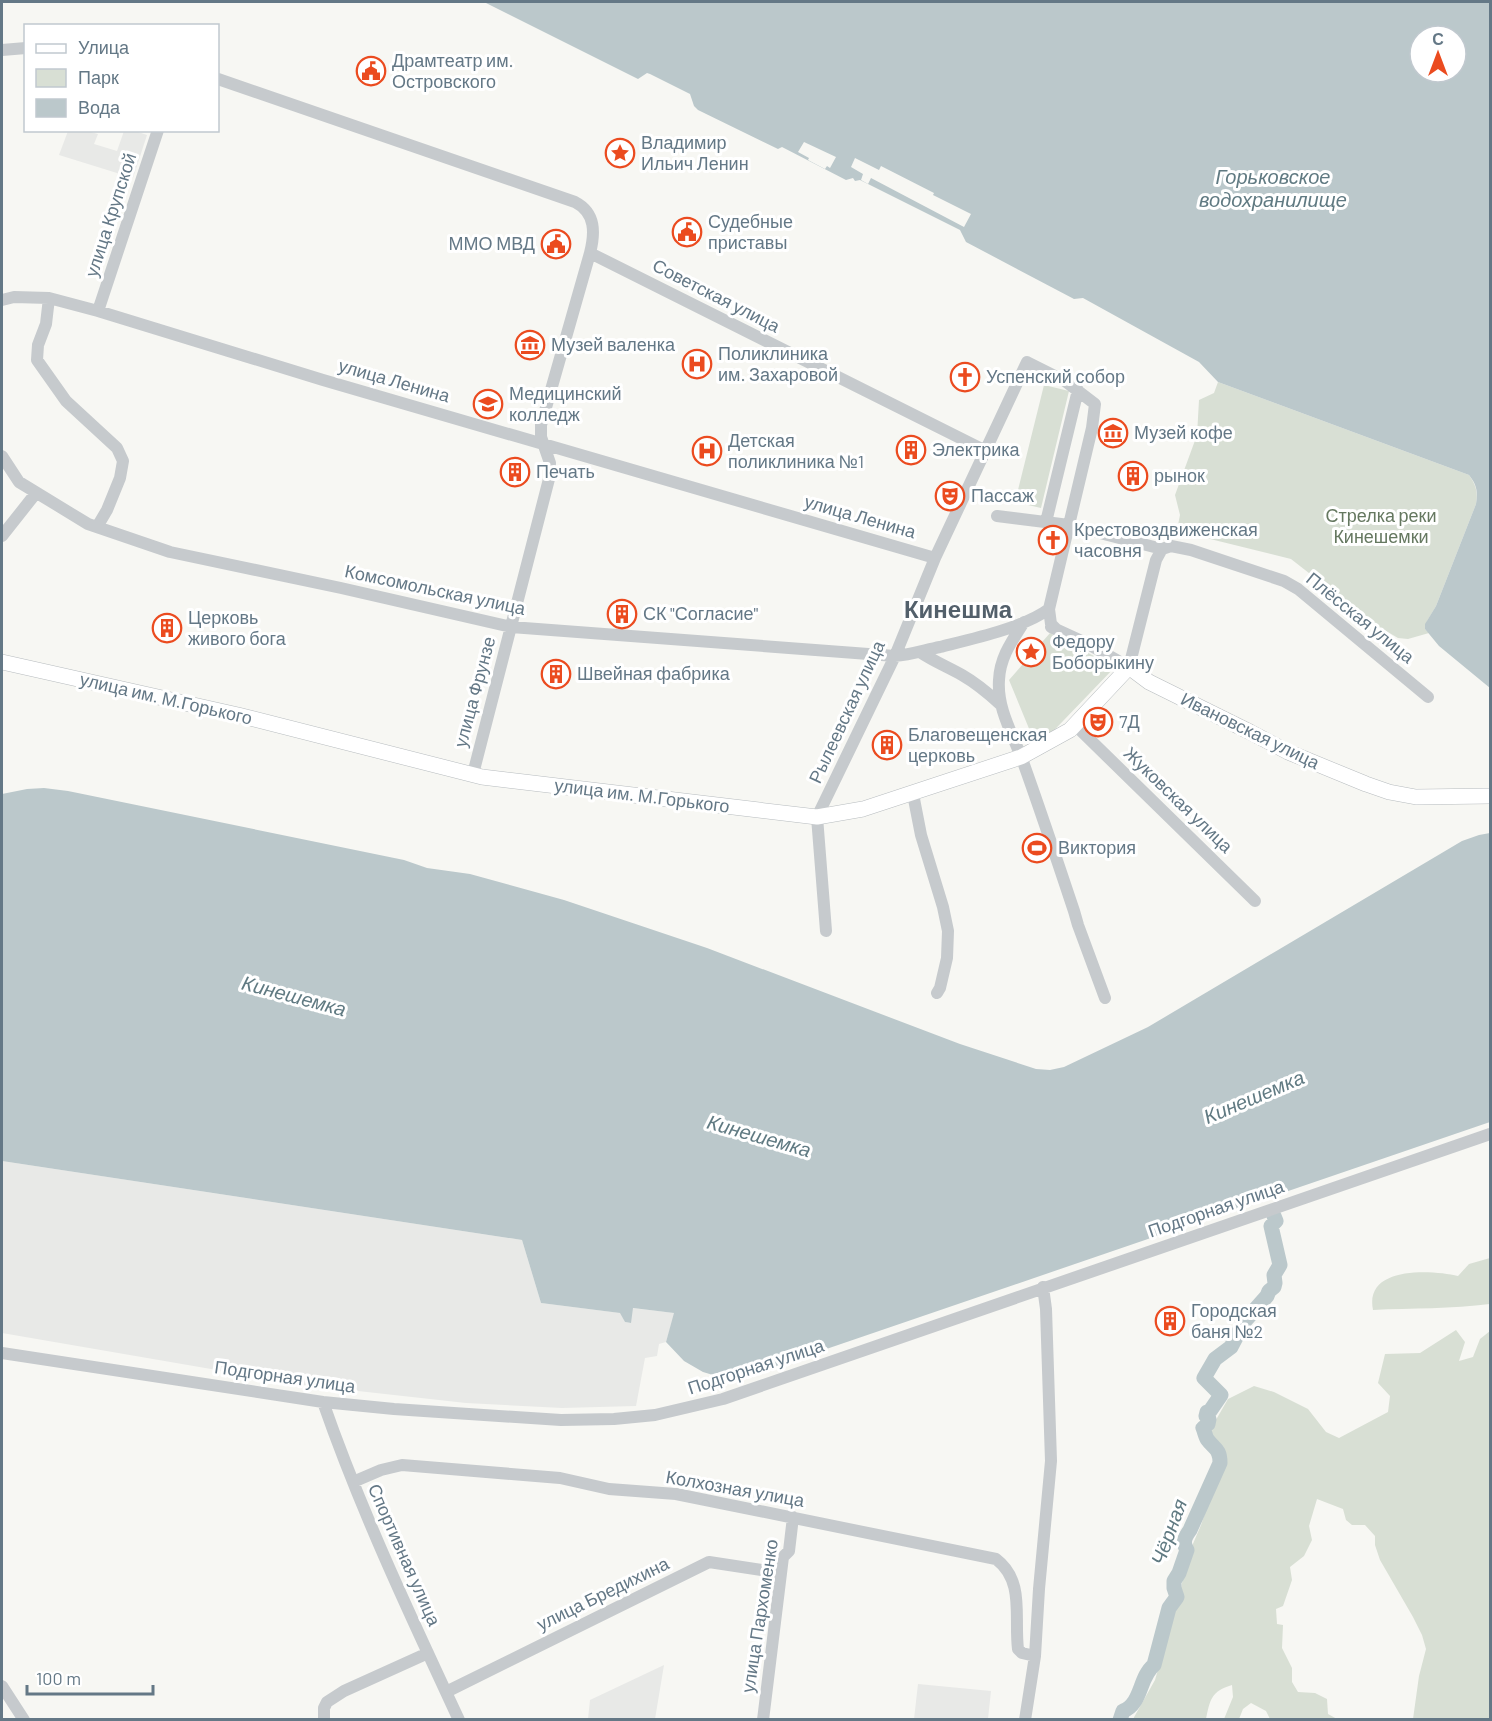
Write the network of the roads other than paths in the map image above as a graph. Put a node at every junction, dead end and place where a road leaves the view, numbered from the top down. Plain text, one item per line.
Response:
1 (24, 48) edge
2 (2, 50) edge
3 (219, 79) edge
4 (157, 132) edge
5 (590, 253) junction
6 (49, 298) junction
7 (2, 300) edge
8 (98, 311) junction
9 (1078, 390) junction
10 (544, 444) junction
11 (986, 451) junction
12 (2, 456) edge
13 (36, 493) junction
14 (997, 516) dead end
15 (1046, 522) junction
16 (1069, 525) junction
17 (97, 527) junction
18 (2, 536) edge
19 (1162, 549) junction
20 (935, 558) junction
21 (1049, 609) junction
22 (1024, 622) junction
23 (511, 627) junction
24 (1056, 629) junction
25 (920, 652) junction
26 (895, 656) junction
27 (2, 662) edge
28 (1129, 667) junction
29 (1428, 696) dead end
30 (1000, 704) junction
31 (1075, 725) junction
32 (1021, 757) junction
33 (473, 774) junction
34 (913, 794) junction
35 (1491, 796) edge
36 (817, 817) junction
37 (1255, 901) dead end
38 (826, 931) dead end
39 (937, 993) dead end
40 (1105, 998) dead end
41 (1491, 1134) edge
42 (1043, 1287) junction
43 (2, 1353) edge
44 (323, 1402) junction
45 (352, 1482) junction
46 (793, 1517) junction
47 (781, 1573) junction
48 (428, 1653) junction
49 (1035, 1656) junction
50 (2, 1686) edge
51 (446, 1692) junction
52 (24, 1719) edge
53 (324, 1719) edge
54 (459, 1719) edge
55 (763, 1719) edge
56 (1025, 1719) edge

1 - 2 street
3 - 5 street, улица Фрунзе
4 - 8 street, улица Крупской
5 - 10 street, улица Фрунзе
5 - 11 street, Советская улица
6 - 7 street, улица Ленина
6 - 8 street, улица Ленина
6 - 17 street
8 - 10 street, улица Ленина
9 - 11 street, Рылеевская улица
9 - 15 street
9 - 16 street
10 - 20 street, улица Ленина
10 - 23 street, улица Фрунзе
11 - 20 street, Рылеевская улица
12 - 13 street, Комсомольская улица
13 - 17 street, Комсомольская улица
13 - 18 street
14 - 15 street, Плёсская улица
15 - 16 street, Плёсская улица
16 - 19 street, Плёсская улица
16 - 21 street
17 - 23 street, Комсомольская улица
19 - 28 street, улица им. М.Горького
19 - 29 street, Плёсская улица
20 - 26 street, Рылеевская улица
21 - 22 street, Комсомольская улица
21 - 24 street
22 - 24 street, Ивановская улица
22 - 25 street, Комсомольская улица
22 - 30 street
23 - 26 street, Комсомольская улица
23 - 33 street, улица Фрунзе
24 - 28 street, Ивановская улица
25 - 26 street, Комсомольская улица
25 - 30 street
26 - 36 street, Рылеевская улица
27 - 33 main road, улица им. М.Горького
28 - 31 main road, улица им. М.Горького
28 - 35 main road, Ивановская улица
30 - 32 street
31 - 32 main road, улица им. М.Горького
31 - 37 street, Жуковская улица
32 - 34 main road, улица им. М.Горького
32 - 40 street
33 - 36 main road, улица им. М.Горького
34 - 36 main road, улица им. М.Горького
34 - 39 street
36 - 38 street
41 - 42 street, Подгорная улица
42 - 44 street, Подгорная улица
42 - 49 street
43 - 44 street, Подгорная улица
44 - 45 street, Спортивная улица
45 - 46 street, Колхозная улица
45 - 48 street, Спортивная улица
46 - 47 street, улица Пархоменко
46 - 49 street, Колхозная улица
47 - 51 street, улица Бредихина
47 - 55 street, улица Пархоменко
48 - 51 street, Спортивная улица
48 - 53 street
49 - 56 street
50 - 52 street
51 - 54 street, Спортивная улица

